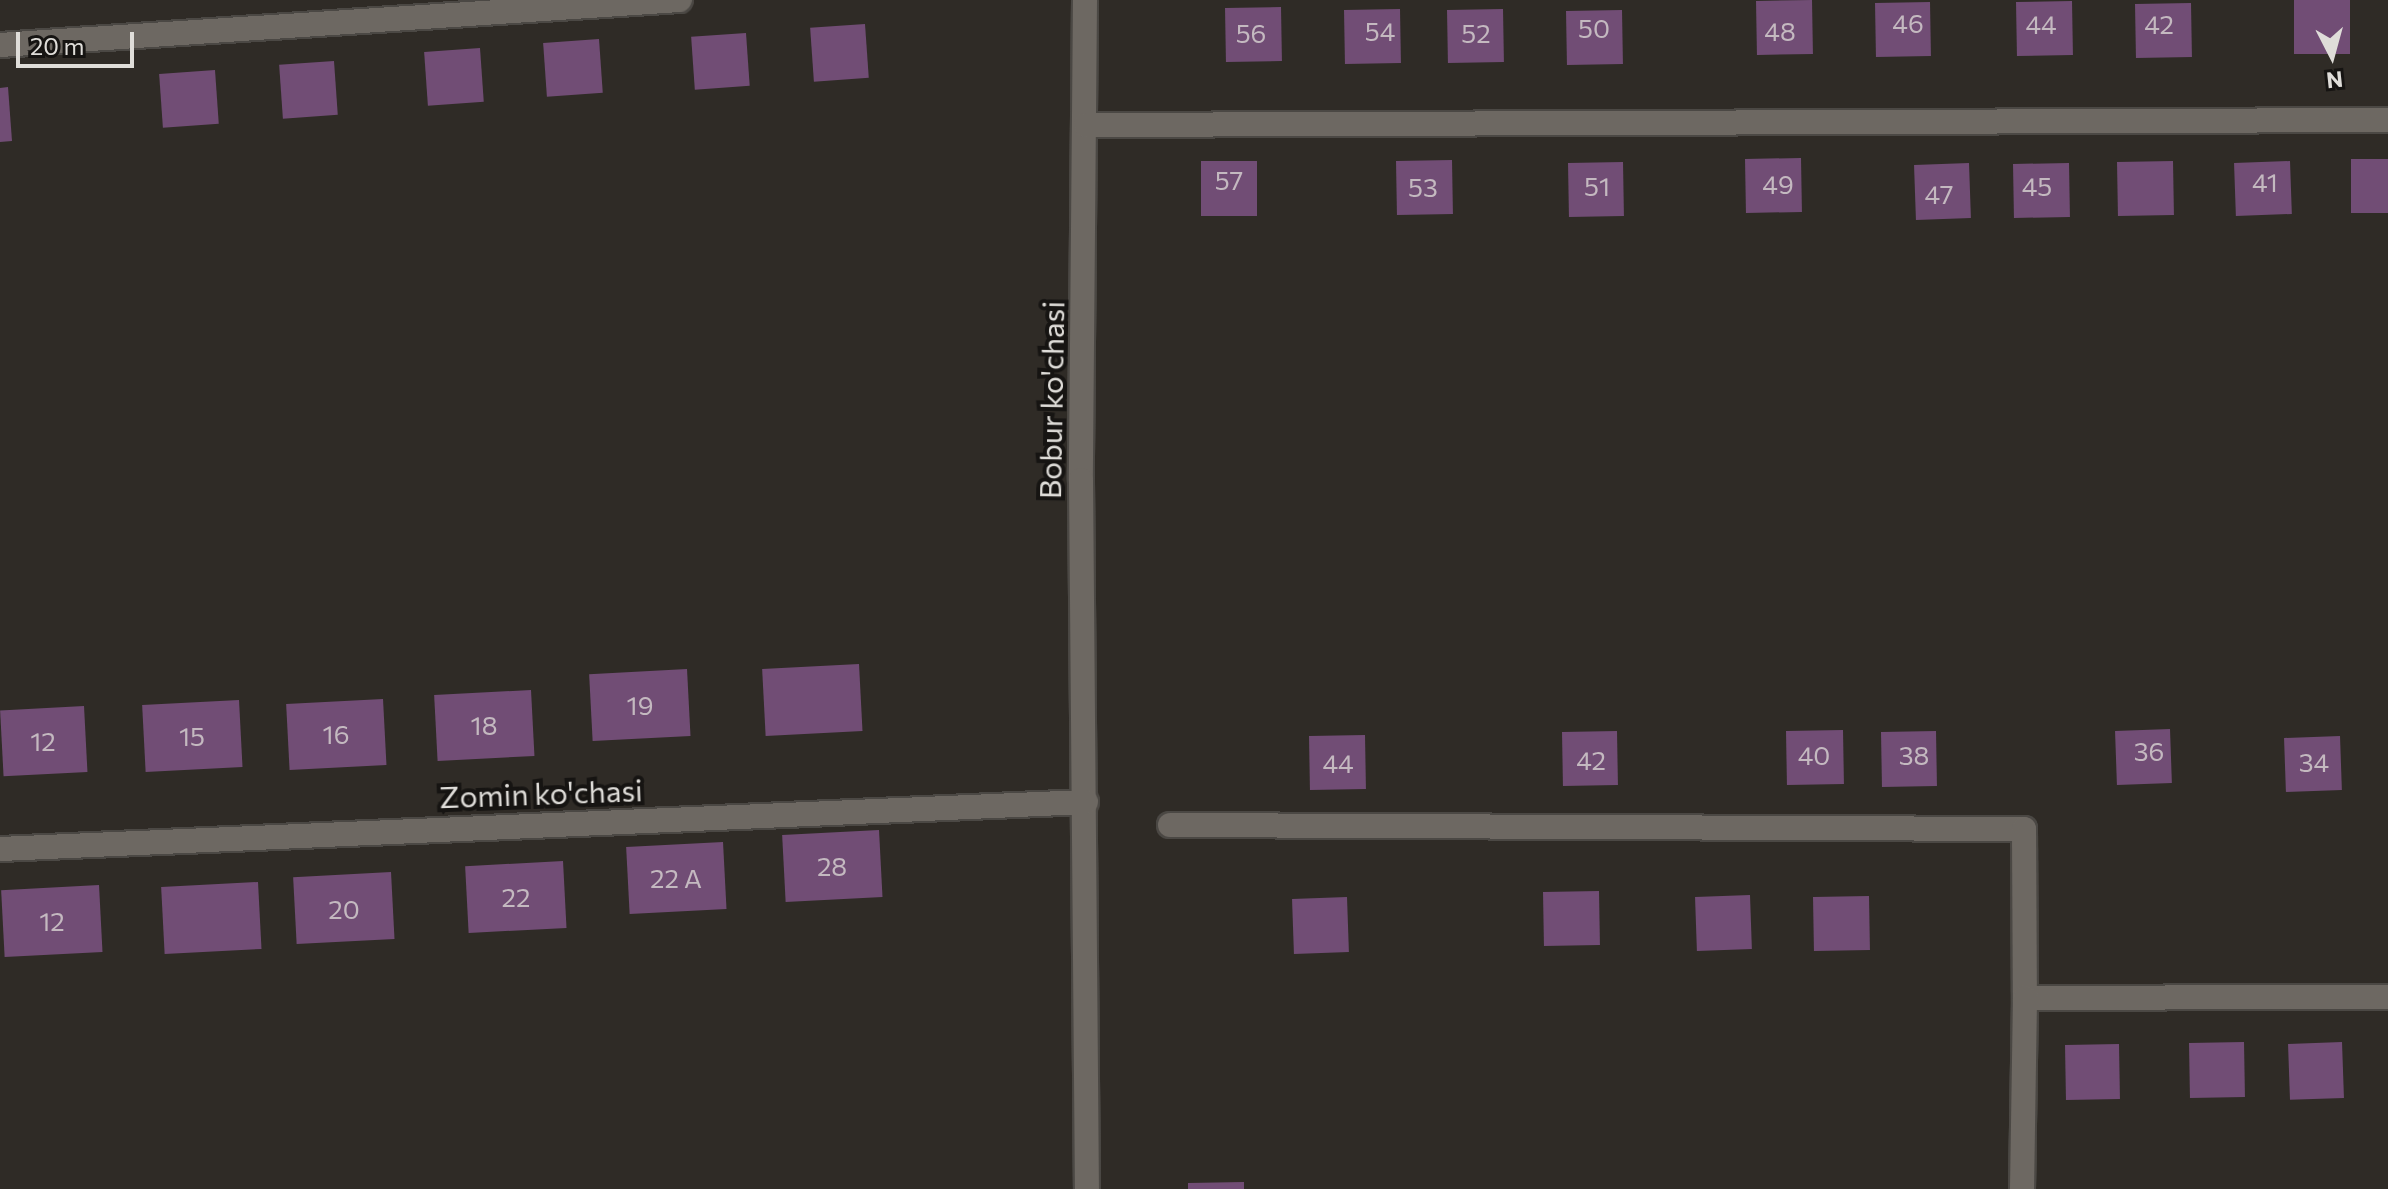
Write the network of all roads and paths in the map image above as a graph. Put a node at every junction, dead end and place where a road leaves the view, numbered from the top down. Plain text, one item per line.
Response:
1 (680, 0) edge
2 (1085, 0) edge
3 (0, 45) edge
4 (2388, 120) edge
5 (1086, 125) junction
6 (1086, 802) junction
7 (1170, 825) dead end
8 (0, 849) edge
9 (2388, 997) edge
10 (2025, 998) junction
11 (1087, 1189) edge
12 (2022, 1189) edge

1 - 3 street
2 - 5 street, Bobur ko'chasi
4 - 5 street
5 - 6 street, Bobur ko'chasi
6 - 8 street, Zomin ko'chasi
6 - 11 street, Bobur ko'chasi
7 - 10 street
9 - 10 street
10 - 12 street

